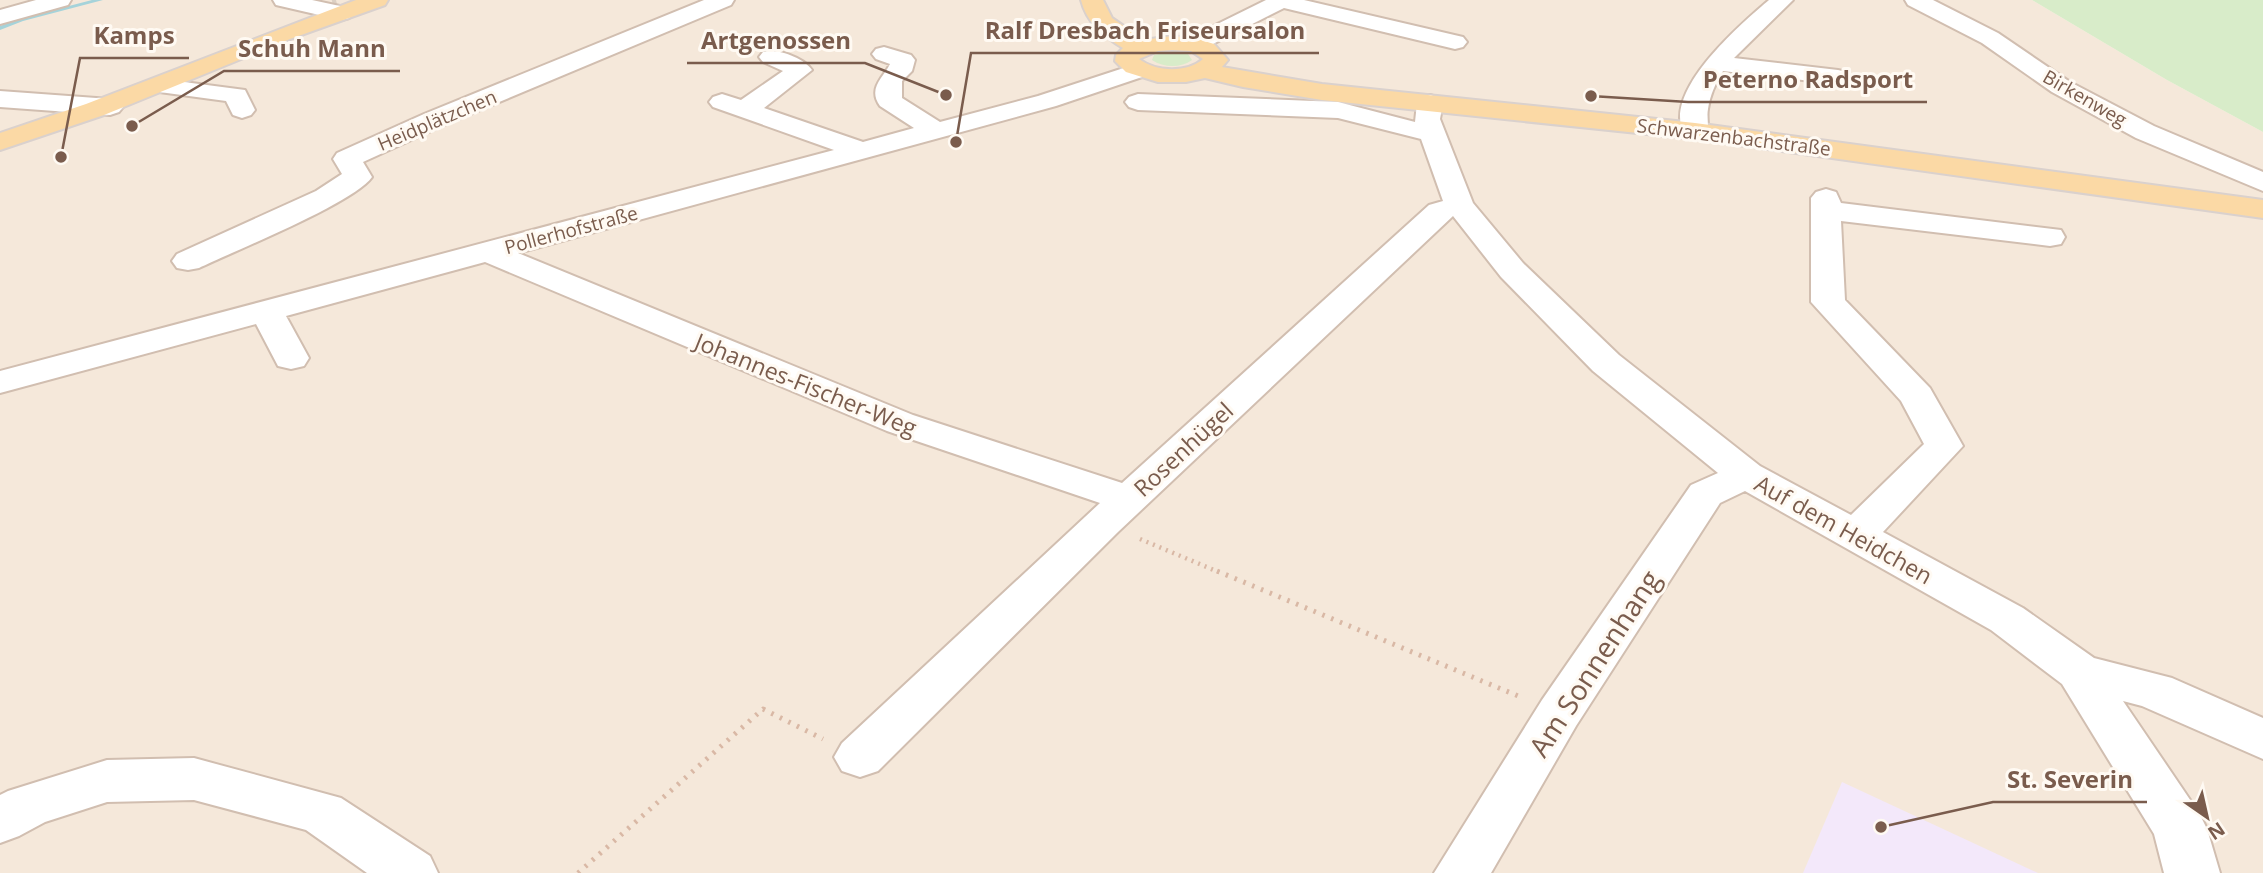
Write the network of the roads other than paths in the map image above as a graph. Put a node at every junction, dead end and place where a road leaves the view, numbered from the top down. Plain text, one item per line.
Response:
1 (60, 0) edge
2 (284, 0) edge
3 (377, 0) edge
4 (723, 0) edge
5 (1092, 0) edge
6 (1282, 0) edge
7 (1782, 0) edge
8 (1916, 0) edge
9 (329, 7) edge
10 (0, 17) edge
11 (1455, 42) dead end
12 (1193, 45) junction
13 (884, 54) dead end
14 (771, 57) dead end
15 (1140, 59) junction
16 (1718, 63) junction
17 (1204, 70) junction
18 (1838, 77) dead end
19 (33, 80) dead end
20 (161, 86) junction
21 (0, 97) edge
22 (1138, 102) dead end
23 (110, 107) junction
24 (242, 110) dead end
25 (1431, 119) junction
26 (935, 130) junction
27 (1695, 131) junction
28 (0, 142) edge
29 (860, 150) junction
30 (2263, 181) edge
31 (1459, 205) junction
32 (2263, 209) edge
33 (2050, 237) dead end
34 (489, 252) junction
35 (188, 261) dead end
36 (266, 310) junction
37 (291, 358) dead end
38 (0, 382) edge
39 (1746, 475) junction
40 (1116, 511) junction
41 (1857, 534) junction
42 (2079, 672) junction
43 (2263, 740) edge
44 (860, 757) road end
45 (0, 821) edge
46 (410, 873) edge
47 (1462, 873) edge
48 (2192, 873) edge

1 - 10 street
2 - 9 street
3 - 9 main road
4 - 35 street, Heidplätzchen
5 - 15 main road
6 - 11 street
6 - 12 street
7 - 16 street
8 - 30 street, Birkenweg
9 - 20 main road
12 - 15 main road
12 - 17 main road
13 - 26 street
14 - 29 street
15 - 17 main road, Schwarzenbachstraße
15 - 26 street, Pollerhofstraße
16 - 18 street
16 - 27 street
17 - 25 main road, Schwarzenbachstraße
19 - 21 street
20 - 23 main road
20 - 24 street
21 - 23 street
22 - 25 street
23 - 28 main road
25 - 27 main road, Schwarzenbachstraße
25 - 31 street
26 - 29 street, Pollerhofstraße
27 - 32 main road, Schwarzenbachstraße
29 - 34 street, Pollerhofstraße
31 - 39 street, Auf dem Heidchen
31 - 40 street, Rosenhügel
33 - 41 street
34 - 36 street, Pollerhofstraße
34 - 40 street, Johannes-Fischer-Weg
36 - 37 street
36 - 38 street, Pollerhofstraße
39 - 41 street, Auf dem Heidchen
39 - 47 street, Am Sonnenhang
40 - 44 street, Rosenhügel
41 - 42 street, Auf dem Heidchen
42 - 43 street
42 - 48 street, Auf dem Heidchen
45 - 46 street

